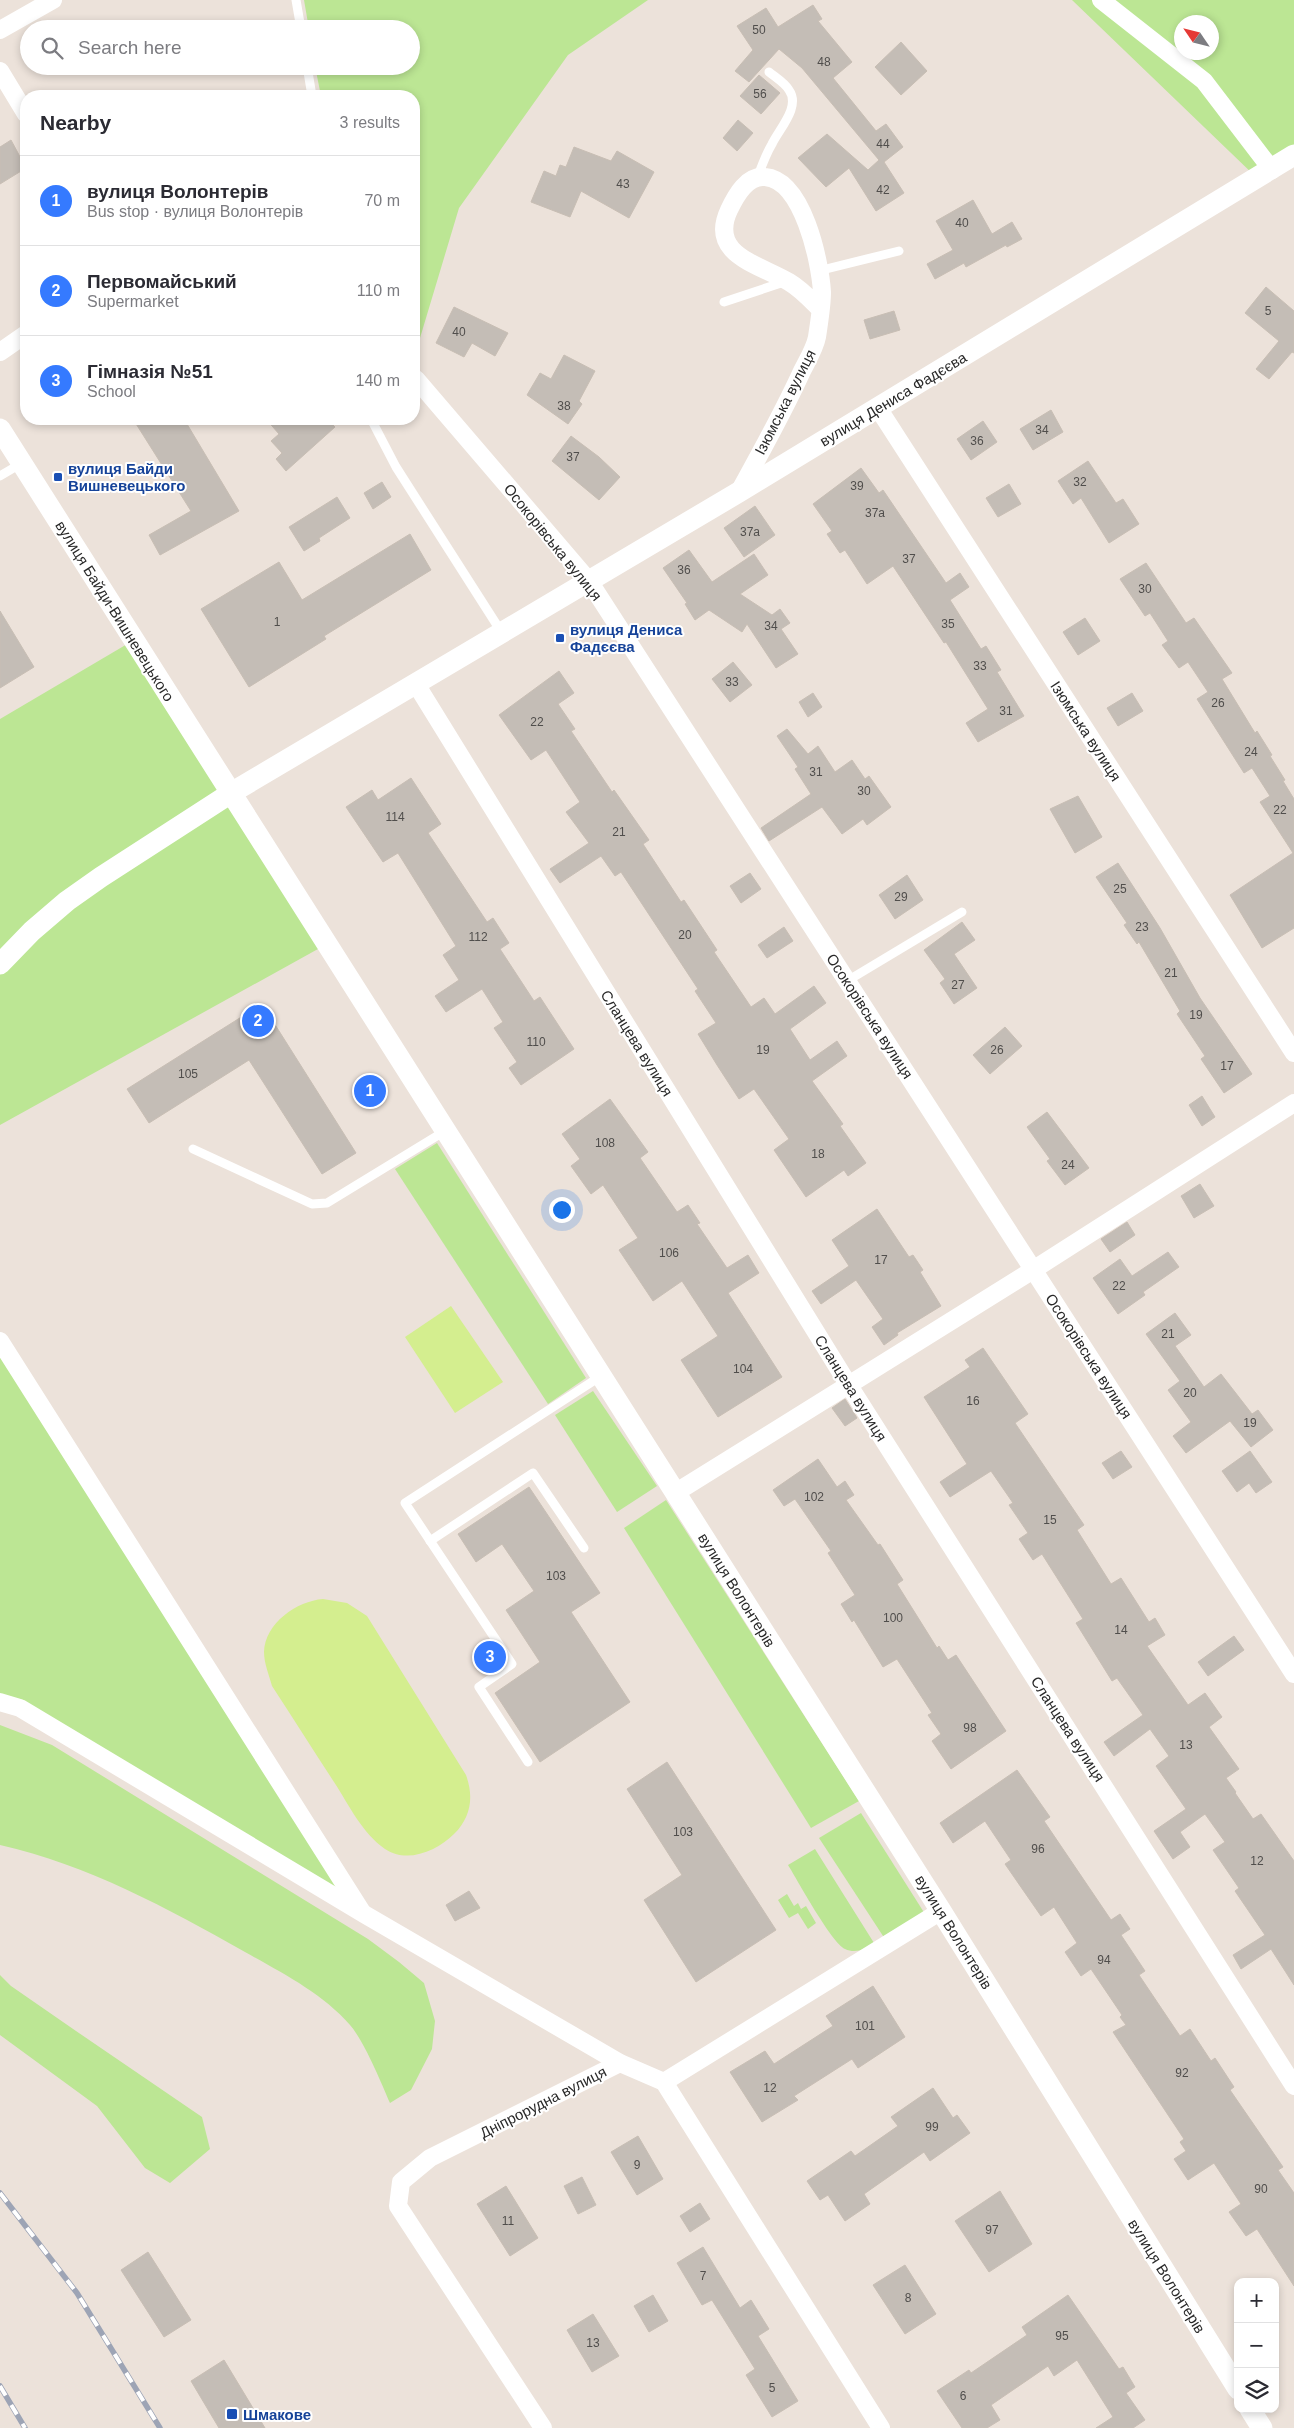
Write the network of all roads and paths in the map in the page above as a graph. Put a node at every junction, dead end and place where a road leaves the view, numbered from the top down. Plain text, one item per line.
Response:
1 (53, 0) edge
2 (296, 0) edge
3 (1100, 0) edge
4 (299, 20) edge
5 (0, 30) edge
6 (0, 70) edge
7 (769, 72) dead end
8 (308, 75) edge
9 (311, 90) edge
10 (20, 104) edge
11 (1294, 155) edge
12 (1272, 170) junction
13 (758, 176) junction
14 (899, 251) dead end
15 (818, 272) junction
16 (788, 281) junction
17 (724, 302) dead end
18 (820, 309) junction
19 (20, 338) edge
20 (0, 352) edge
21 (420, 384) edge
22 (878, 408) junction
23 (374, 425) edge
24 (0, 429) edge
25 (22, 463) junction
26 (0, 476) edge
27 (739, 492) junction
28 (589, 581) junction
29 (502, 633) junction
30 (416, 684) junction
31 (231, 793) junction
32 (962, 912) dead end
33 (0, 964) edge
34 (847, 981) junction
35 (1294, 1053) edge
36 (1294, 1103) edge
37 (446, 1131) junction
38 (193, 1149) dead end
39 (1034, 1270) junction
40 (0, 1341) edge
41 (601, 1376) junction
42 (848, 1384) junction
43 (675, 1493) junction
44 (430, 1541) junction
45 (584, 1548) dead end
46 (1294, 1674) edge
47 (0, 1702) edge
48 (528, 1762) dead end
49 (941, 1911) junction
50 (364, 1914) junction
51 (620, 2063) junction
52 (664, 2082) junction
53 (1294, 2086) edge
54 (1234, 2383) edge
55 (1253, 2413) edge
56 (543, 2428) edge
57 (881, 2428) edge
58 (1262, 2428) edge

1 - 5 street
2 - 4 lane
3 - 12 street
6 - 10 street
7 - 13 lane
8 - 9 lane
11 - 12 street, вулиця Дениса Фадєєва
12 - 22 street, вулиця Дениса Фадєєва
13 - 15 street, Ізюмська вулиця
13 - 16 street
14 - 15 lane
15 - 18 street, Ізюмська вулиця
16 - 17 lane
16 - 18 street
18 - 27 street, Ізюмська вулиця
19 - 20 street
21 - 28 street, Осокорівська вулиця
22 - 27 street, вулиця Дениса Фадєєва
22 - 35 street, Ізюмська вулиця
23 - 29 lane
24 - 25 street, вулиця Байди-Вишневецького
25 - 26 lane
25 - 31 street, вулиця Байди-Вишневецького
27 - 28 street, вулиця Дениса Фадєєва
28 - 29 street, вулиця Дениса Фадєєва
28 - 34 street, Осокорівська вулиця
29 - 30 street, вулиця Дениса Фадєєва
30 - 31 street, вулиця Дениса Фадєєва
30 - 42 street, Сланцева вулиця
31 - 33 street, вулиця Дениса Фадєєва
31 - 37 street, вулиця Волонтерів
32 - 34 lane
34 - 39 street, Осокорівська вулиця
36 - 39 street
37 - 38 lane
37 - 41 street, вулиця Волонтерів
39 - 42 street
39 - 46 street, Осокорівська вулиця
40 - 50 street
41 - 43 street, вулиця Волонтерів
41 - 44 lane
42 - 43 street
42 - 53 street, Сланцева вулиця
43 - 49 street, вулиця Волонтерів
44 - 45 lane
44 - 48 lane
47 - 50 street
49 - 52 street
49 - 54 street, вулиця Волонтерів
50 - 51 street
51 - 52 street, Дніпрорудна вулиця
51 - 56 street, Дніпрорудна вулиця
52 - 57 street
55 - 58 street

